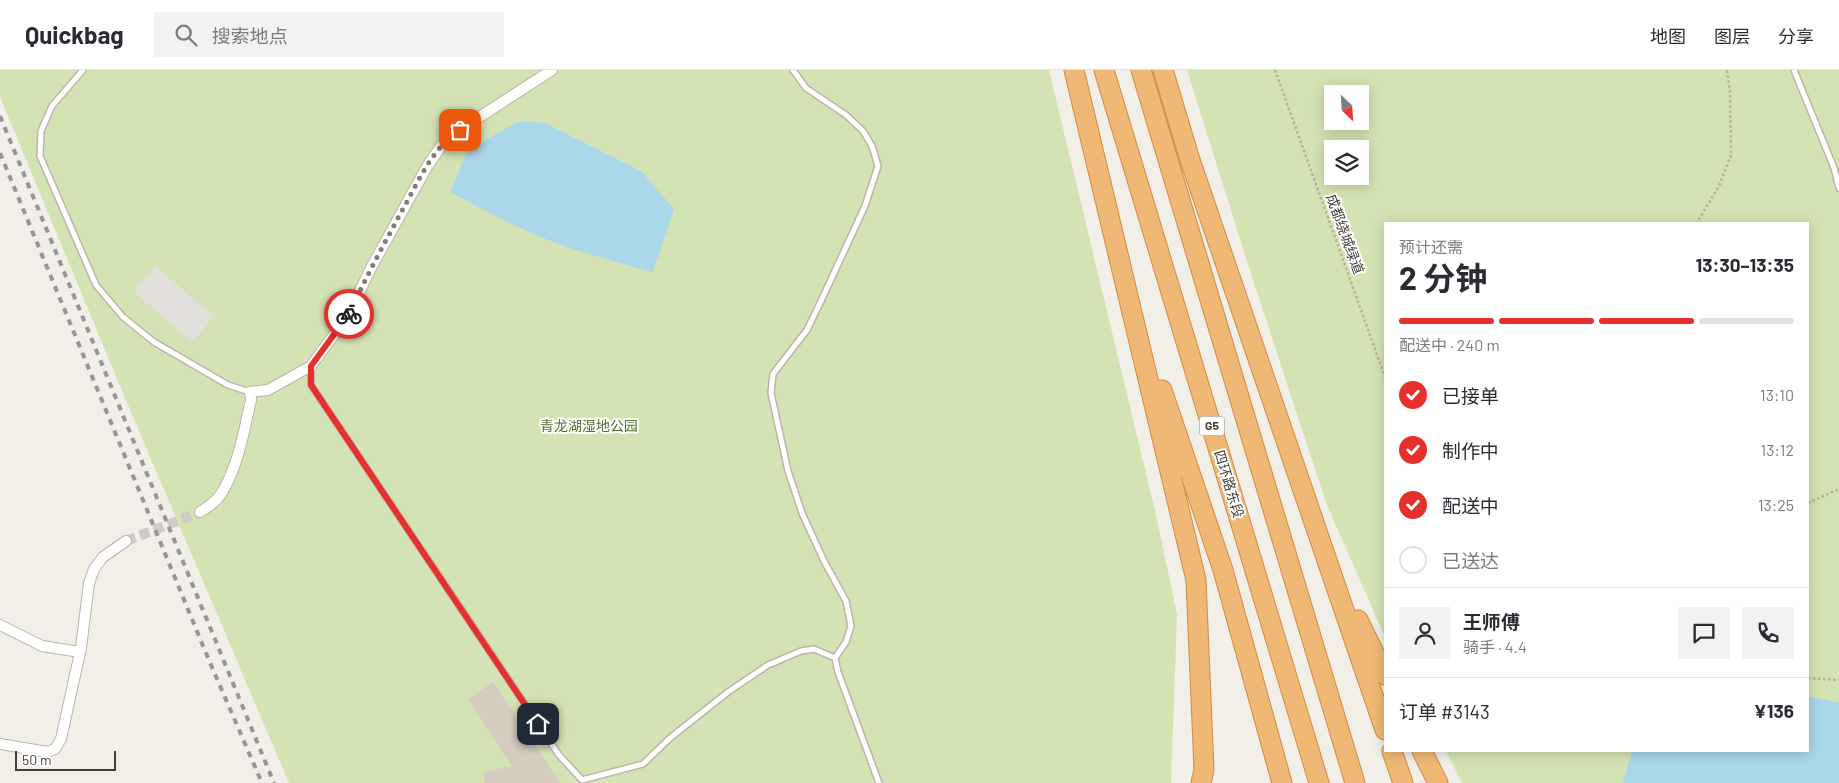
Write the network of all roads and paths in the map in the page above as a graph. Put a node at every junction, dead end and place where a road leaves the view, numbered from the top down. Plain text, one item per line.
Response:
1 (83, 70) edge
2 (552, 70) edge
3 (793, 70) edge
4 (1074, 70) edge
5 (1104, 70) edge
6 (1142, 70) edge
7 (1162, 70) edge
8 (1275, 70) edge
9 (1727, 70) edge
10 (1794, 70) edge
11 (1839, 188) edge
12 (1697, 222) edge
13 (1125, 285) junction
14 (311, 366) junction
15 (1384, 374) edge
16 (250, 392) junction
17 (1839, 489) edge
18 (1809, 503) edge
19 (200, 512) tunnel mouth
20 (1318, 534) junction
21 (126, 541) tunnel mouth
22 (0, 625) edge
23 (80, 652) junction
24 (836, 658) junction
25 (1384, 673) edge
26 (1809, 678) edge
27 (1839, 680) edge
28 (1384, 727) edge
29 (0, 744) edge
30 (1392, 752) edge
31 (1422, 752) edge
32 (582, 781) edge
33 (879, 783) edge
34 (1201, 783) edge
35 (1282, 783) edge
36 (1319, 783) edge
37 (1355, 783) edge
38 (1403, 783) edge
39 (1438, 783) edge

1 - 16 lane
2 - 14 street
3 - 24 lane
4 - 13 highway
5 - 36 highway, 四环路东段 / G5
6 - 37 highway, G5
7 - 20 highway
8 - 15 path, 成都绕城绿道
9 - 12 path
10 - 11 lane
13 - 34 highway
13 - 35 highway
14 - 16 street
14 - 32 lane
16 - 19 street
17 - 18 path
20 - 25 highway
20 - 28 highway
21 - 23 street
22 - 23 street
23 - 29 street
24 - 32 lane
24 - 33 lane
26 - 27 path
30 - 38 highway
31 - 39 highway

